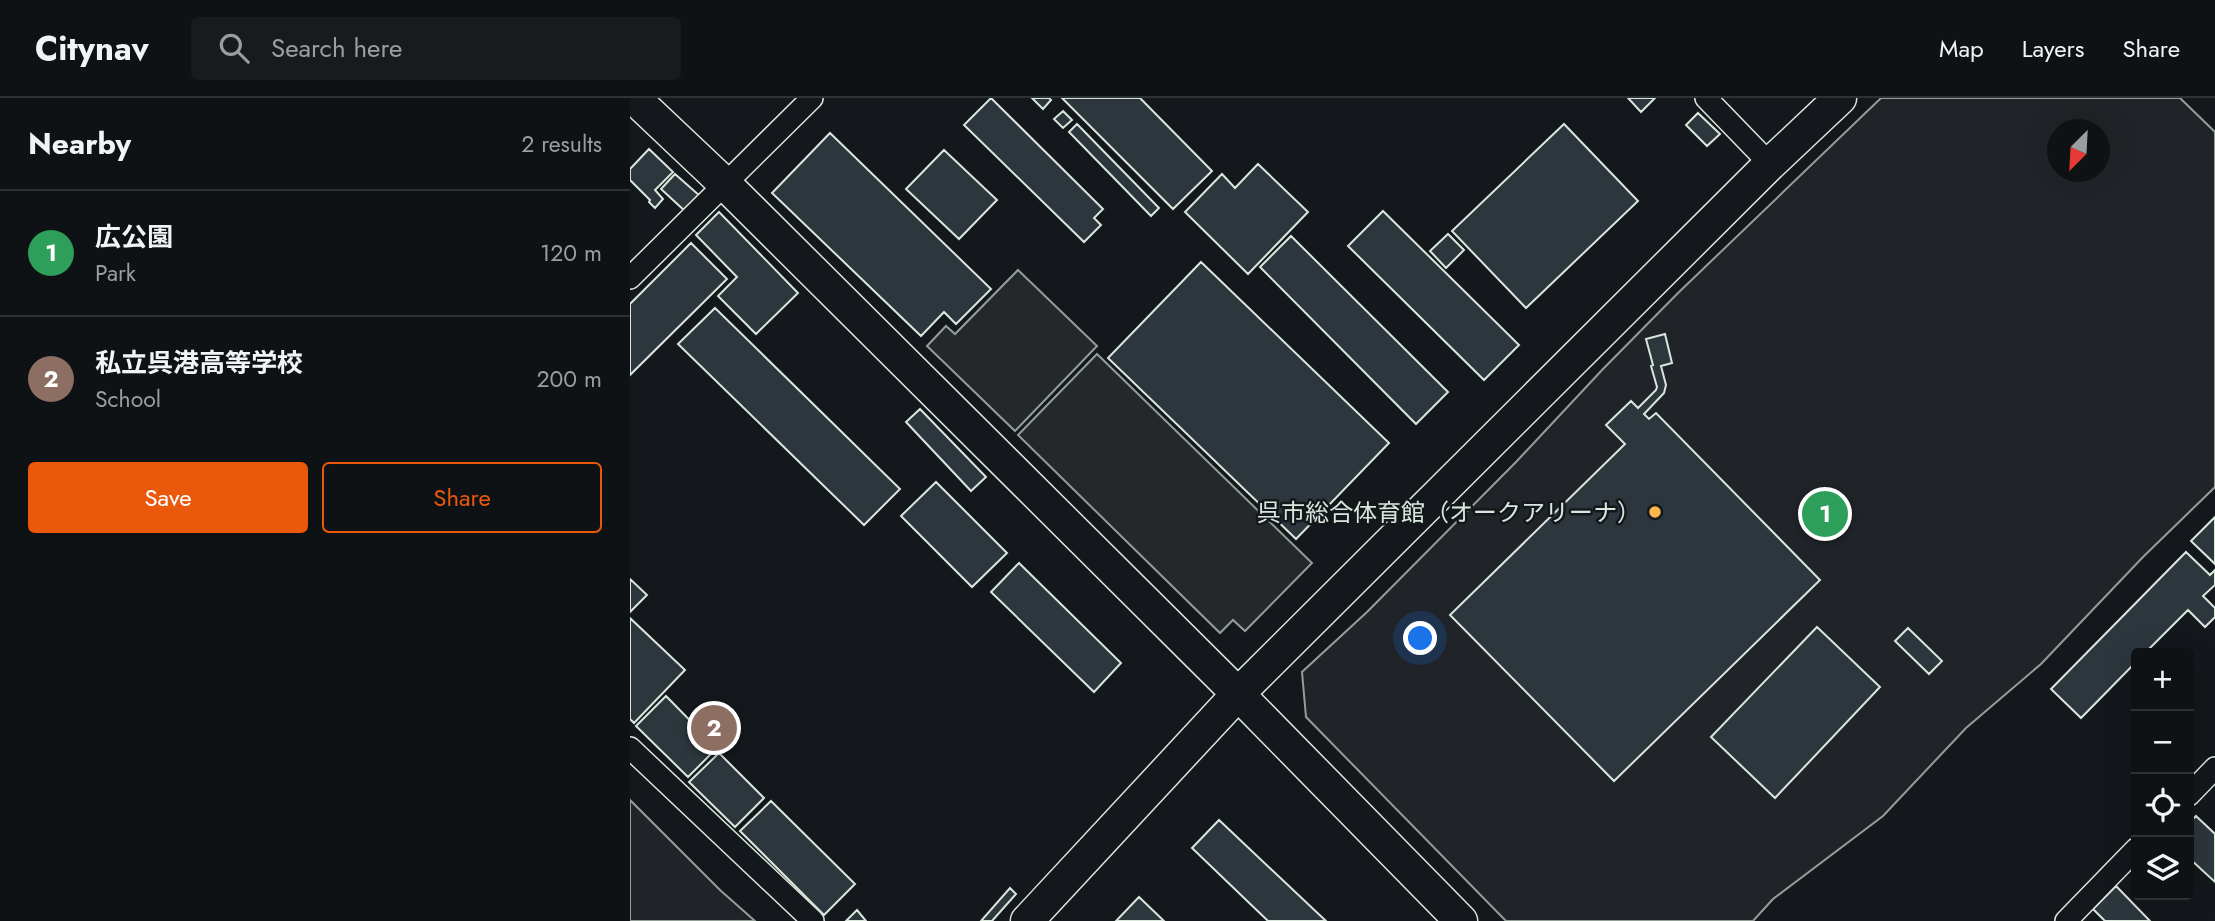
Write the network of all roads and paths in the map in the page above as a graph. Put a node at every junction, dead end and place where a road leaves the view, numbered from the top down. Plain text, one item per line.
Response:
1 (634, 98) edge
2 (812, 98) edge
3 (1706, 98) edge
4 (1840, 98) edge
5 (1770, 164) junction
6 (726, 185) junction
7 (630, 278) edge
8 (1238, 694) junction
9 (630, 748) edge
10 (2215, 768) edge
11 (2194, 790) edge
12 (2131, 854) edge
13 (813, 921) edge
14 (1027, 921) edge
15 (1461, 921) edge
16 (2066, 921) edge

1 - 6 street
2 - 6 street
3 - 5 street
4 - 5 street
5 - 8 street
6 - 7 street
6 - 8 street
8 - 14 street
8 - 15 street
9 - 13 street
10 - 11 street
12 - 16 street

